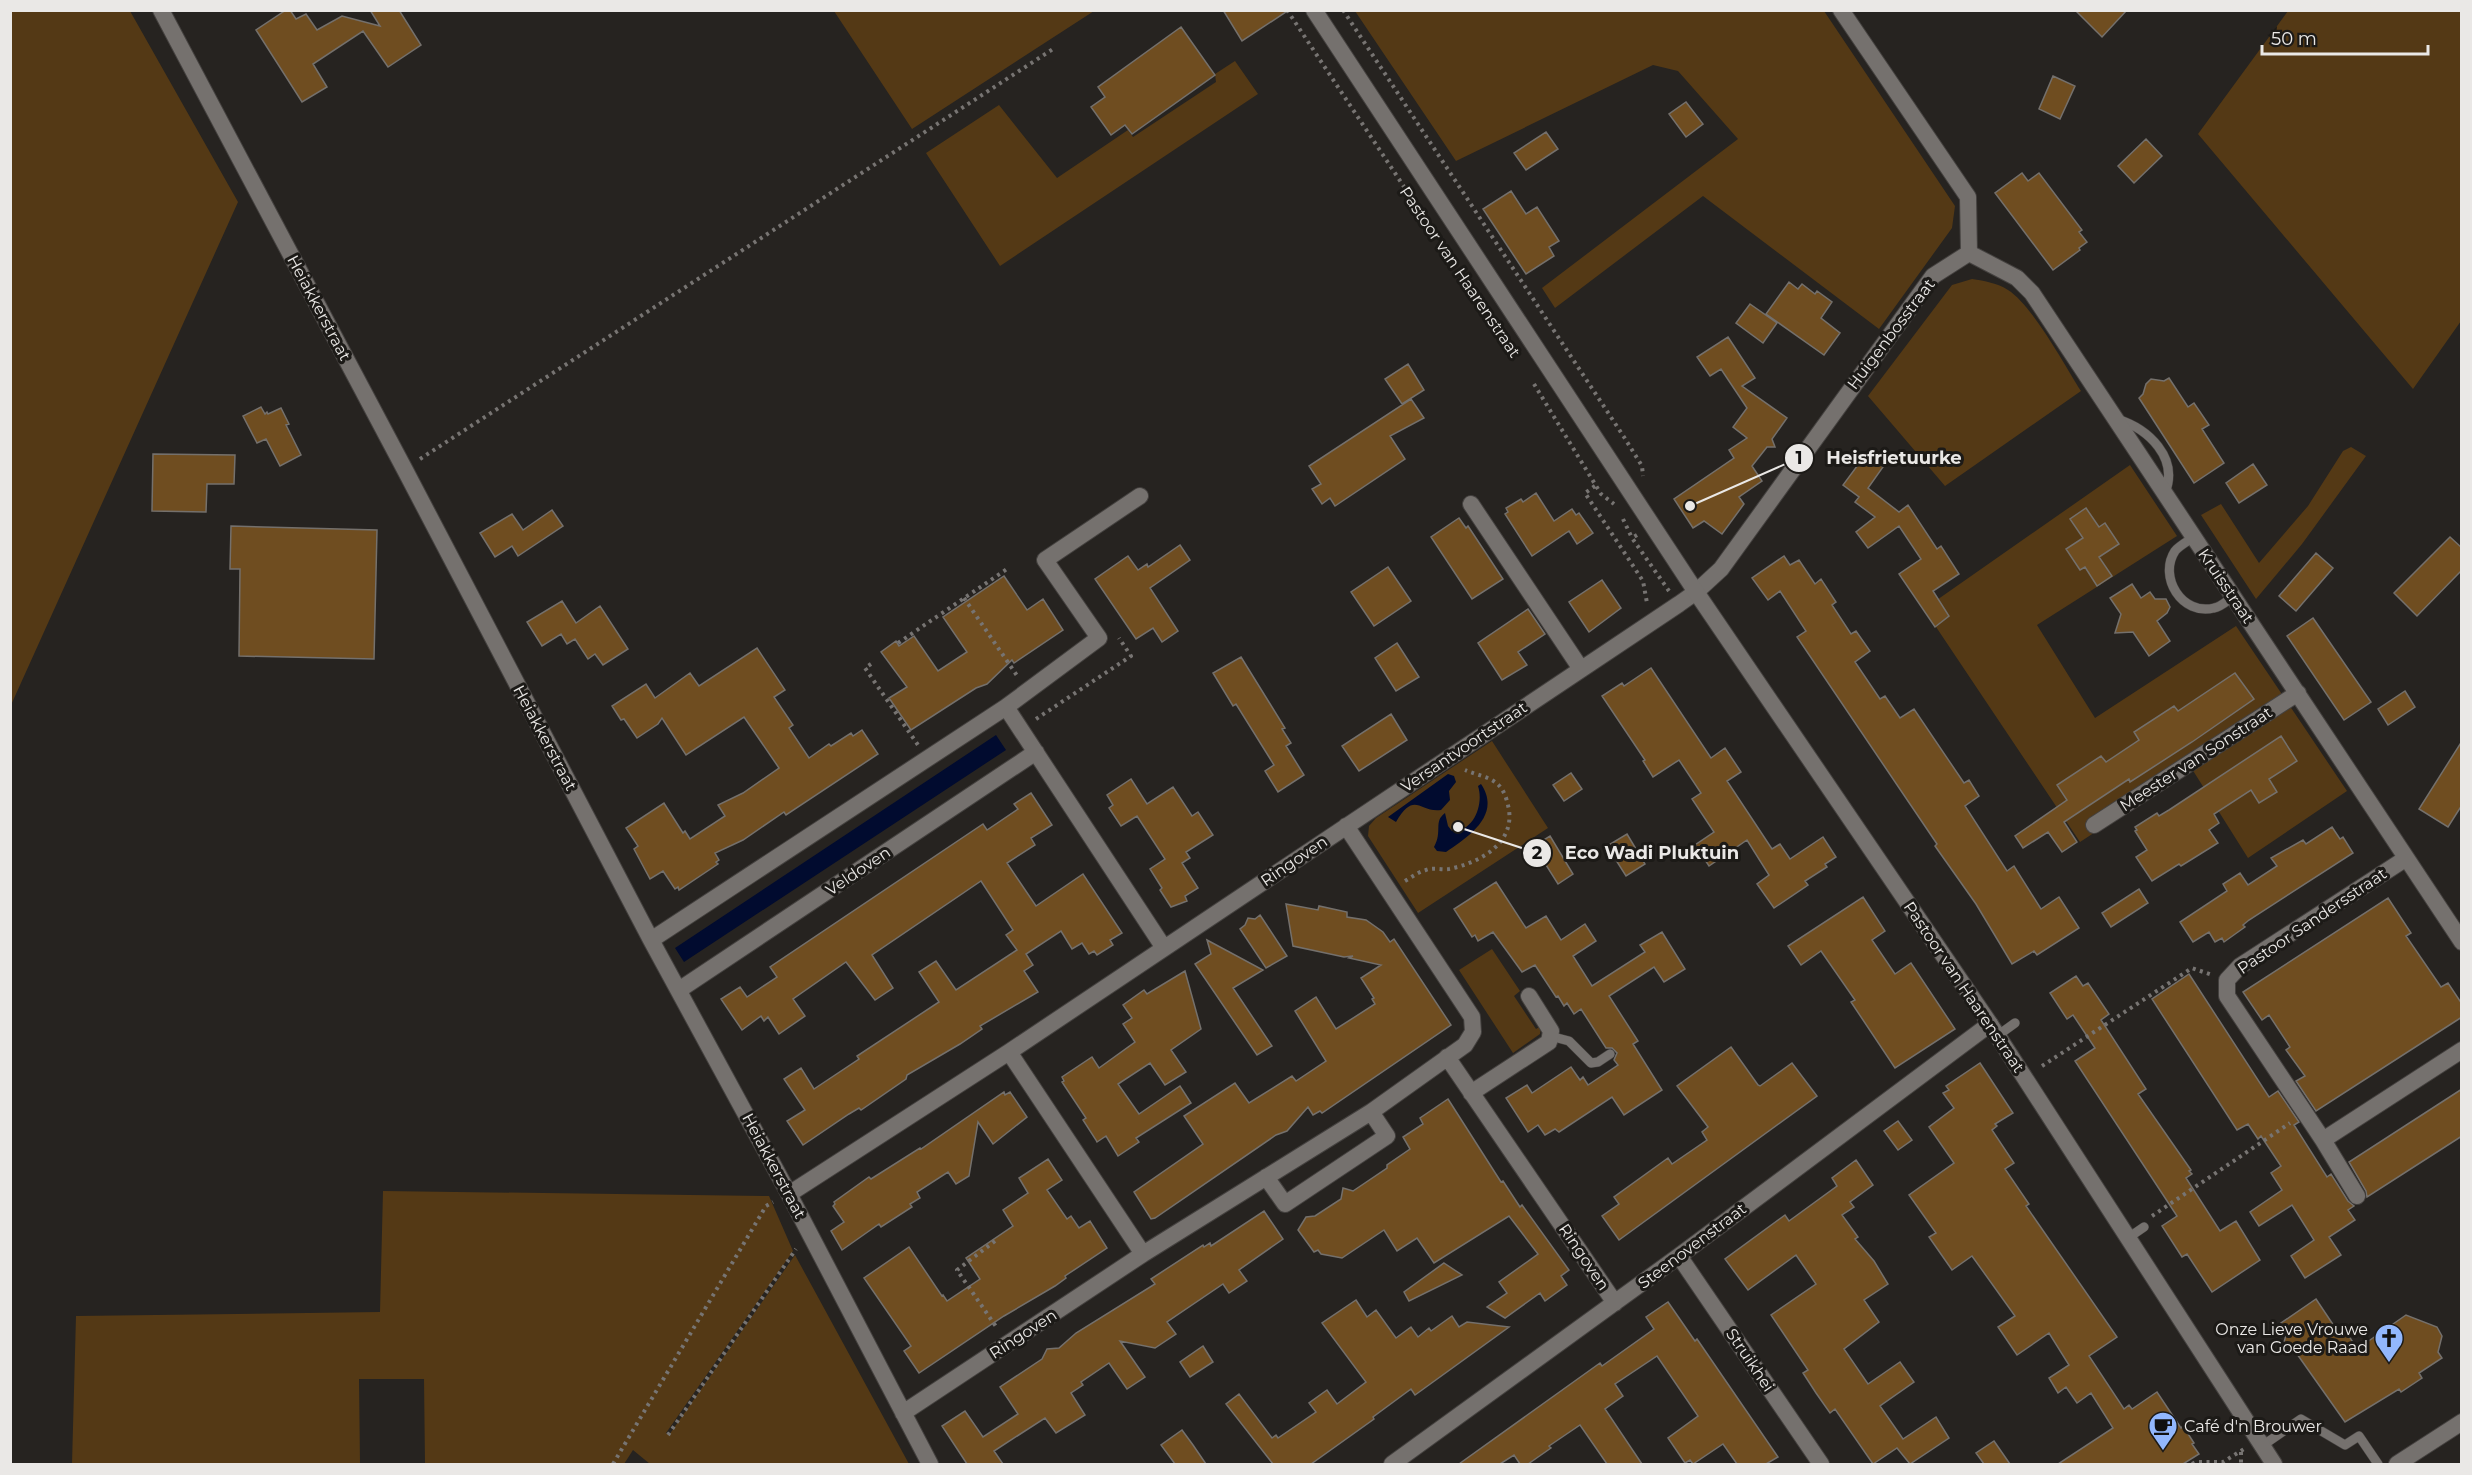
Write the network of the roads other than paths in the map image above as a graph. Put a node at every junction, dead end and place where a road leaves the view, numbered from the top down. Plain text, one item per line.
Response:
1 (161, 10) edge
2 (1314, 10) edge
3 (1841, 10) edge
4 (1969, 253) junction
5 (1140, 496) dead end
6 (1471, 504) dead end
7 (2194, 537) junction
8 (1696, 592) junction
9 (2234, 596) junction
10 (1581, 669) junction
11 (2298, 693) junction
12 (1006, 707) junction
13 (1036, 752) junction
14 (2094, 825) dead end
15 (1346, 826) junction
16 (2405, 859) junction
17 (651, 940) junction
18 (2462, 942) edge
19 (1164, 948) junction
20 (679, 990) junction
21 (1529, 996) dead end
22 (2015, 1023) dead end
23 (1993, 1030) junction
24 (1550, 1036) junction
25 (2462, 1050) edge
26 (1009, 1052) junction
27 (1610, 1054) dead end
28 (1447, 1057) junction
29 (1471, 1093) junction
30 (1371, 1112) junction
31 (2323, 1140) junction
32 (1266, 1177) junction
33 (789, 1194) junction
34 (2357, 1196) dead end
35 (2144, 1227) dead end
36 (2128, 1238) junction
37 (1143, 1254) junction
38 (1679, 1256) junction
39 (1615, 1303) junction
40 (903, 1413) junction
41 (2462, 1422) edge
42 (2260, 1443) junction
43 (930, 1464) edge
44 (1392, 1464) edge
45 (1821, 1464) edge
46 (2274, 1464) edge
47 (2378, 1464) edge
48 (2397, 1464) edge

1 - 17 street, Heiakkerstraat
2 - 8 street, Pastoor van Haarenstraat
3 - 4 street
4 - 7 street, Kruisstraat
4 - 8 street, Huigenbosstraat
5 - 12 street
6 - 10 street
7 - 9 street, Kruisstraat
7 - 9 lane
8 - 10 street, Versantvoortstraat
8 - 23 street, Pastoor van Haarenstraat
9 - 11 street, Kruisstraat
10 - 15 street, Versantvoortstraat
11 - 14 street, Meester van Sonstraat
11 - 16 street, Kruisstraat
12 - 13 street
12 - 17 street
13 - 19 street
13 - 20 street, Veldoven
15 - 19 street, Ringoven
15 - 28 street, Ringoven
16 - 18 street, Kruisstraat
16 - 31 street, Pastoor Sandersstraat
17 - 20 street, Heiakkerstraat
19 - 26 street, Ringoven
20 - 33 street, Heiakkerstraat
21 - 24 street
22 - 23 lane
23 - 36 street, Pastoor van Haarenstraat
23 - 38 street, Steenovenstraat
24 - 27 lane
24 - 29 street
25 - 31 street
26 - 33 street, Ringoven
26 - 37 street
28 - 29 street, Ringoven
28 - 30 street, Ringoven
29 - 39 street, Ringoven
30 - 32 street, Ringoven
30 - 32 street
31 - 34 street, Pastoor Sandersstraat
32 - 37 street, Ringoven
33 - 40 street, Heiakkerstraat
35 - 36 lane
36 - 42 street, Pastoor van Haarenstraat
37 - 40 street, Ringoven
38 - 39 street, Steenovenstraat
38 - 45 street, Struikhei
39 - 44 street, Steenovenstraat
40 - 43 street, Heiakkerstraat
41 - 48 street
42 - 46 street, Pastoor van Haarenstraat
42 - 47 lane

